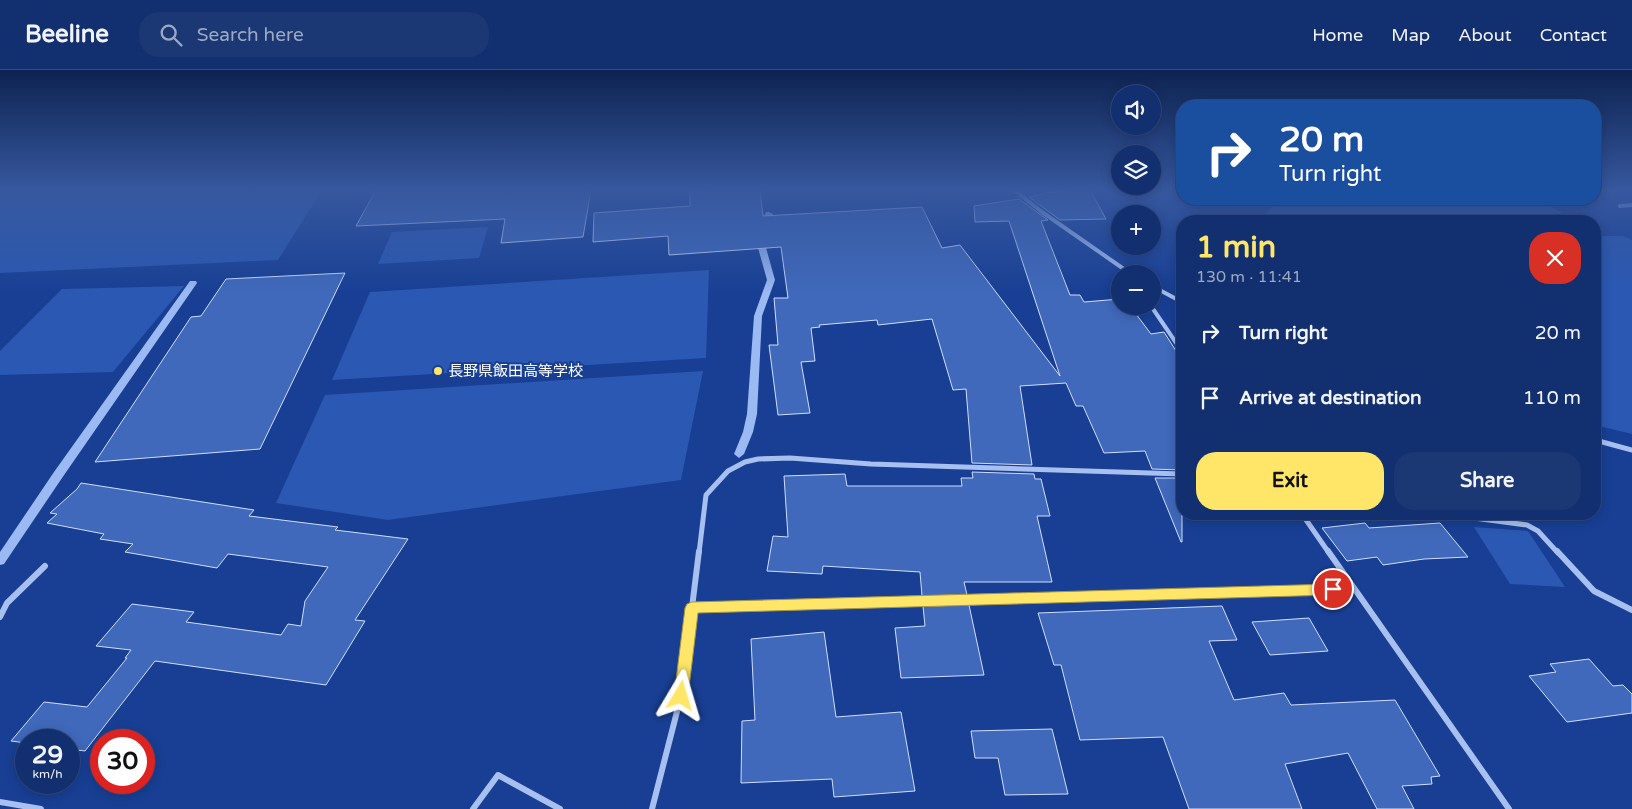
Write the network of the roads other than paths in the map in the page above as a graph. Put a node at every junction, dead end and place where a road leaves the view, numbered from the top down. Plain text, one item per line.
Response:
1 (1060, 224) edge
2 (1118, 265) edge
3 (1161, 291) edge
4 (1176, 299) edge
5 (1157, 315) edge
6 (1176, 343) edge
7 (1601, 442) edge
8 (1632, 450) edge
9 (1176, 474) edge
10 (1306, 520) edge
11 (1497, 520) edge
12 (45, 566) dead end
13 (1353, 589) junction
14 (692, 608) junction
15 (1632, 610) edge
16 (0, 618) edge
17 (0, 802) edge
18 (41, 809) edge
19 (473, 809) edge
20 (560, 809) edge
21 (652, 809) edge
22 (1508, 809) edge

1 - 2 street
3 - 4 street
5 - 6 street
7 - 8 street
9 - 14 street
10 - 13 street
11 - 15 street
12 - 16 street
13 - 14 street
13 - 22 street
14 - 21 street
17 - 18 street
19 - 20 street

